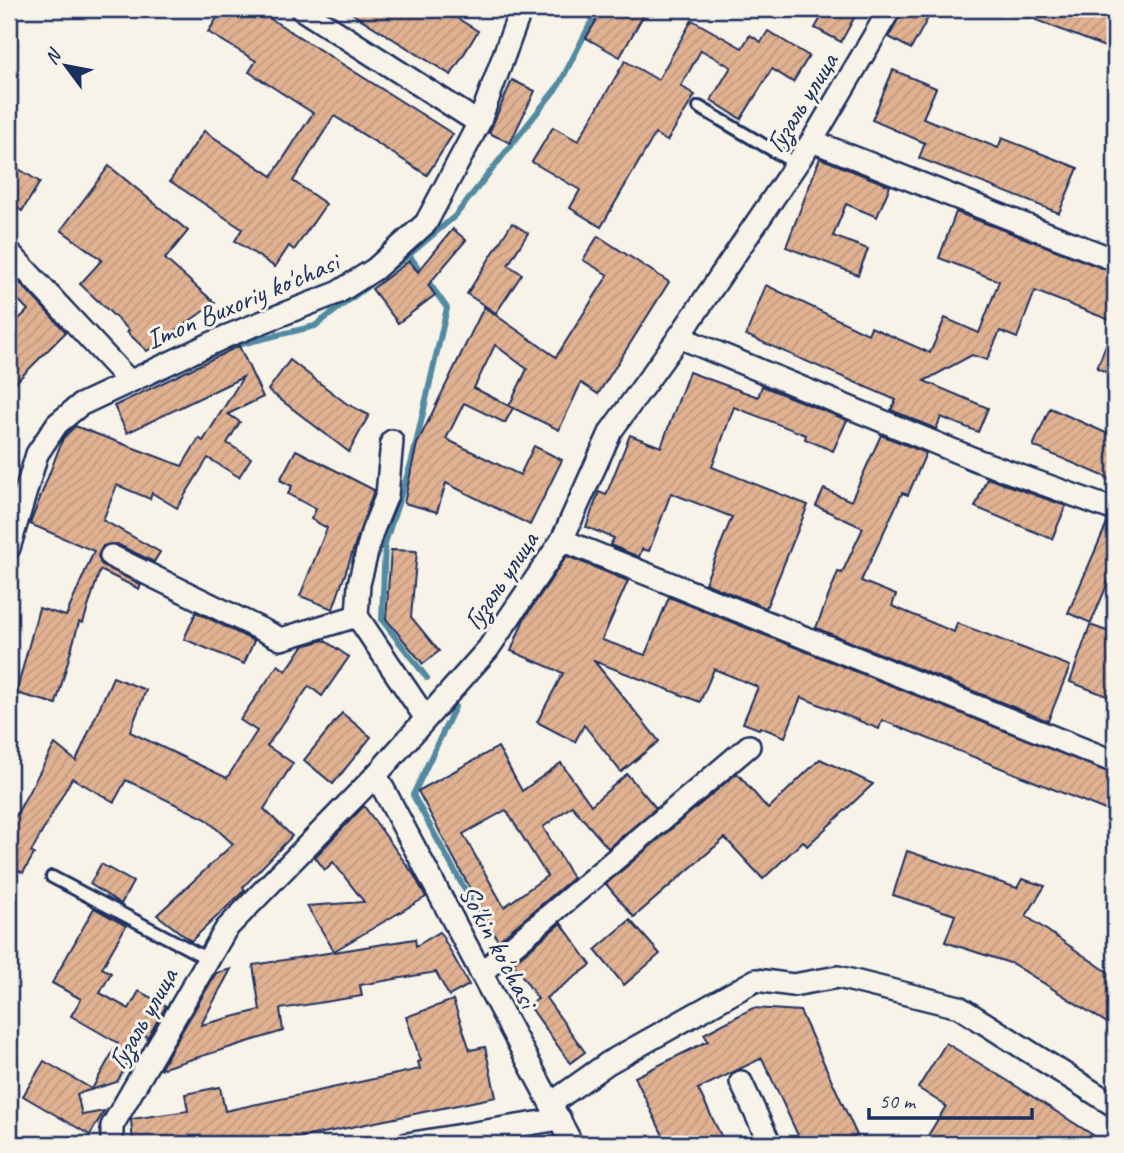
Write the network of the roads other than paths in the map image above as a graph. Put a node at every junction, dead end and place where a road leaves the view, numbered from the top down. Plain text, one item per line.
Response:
1 (300, 9) edge
2 (521, 9) edge
3 (890, 9) edge
4 (699, 107) dead end
5 (479, 122) junction
6 (812, 141) junction
7 (796, 164) junction
8 (9, 252) edge
9 (1115, 260) edge
10 (679, 337) junction
11 (128, 380) junction
12 (392, 441) dead end
13 (1115, 510) edge
14 (562, 540) junction
15 (9, 548) edge
16 (111, 556) dead end
17 (357, 616) junction
18 (425, 717) junction
19 (749, 746) dead end
20 (1115, 762) edge
21 (376, 775) junction
22 (52, 877) dead end
23 (208, 959) junction
24 (481, 973) junction
25 (741, 1083) dead end
26 (1115, 1106) edge
27 (556, 1111) junction
28 (112, 1144) edge
29 (407, 1144) edge
30 (572, 1144) edge
31 (769, 1144) edge

1 - 5 street
2 - 5 street, Imon Buxoriy ko'chasi
3 - 6 street, Гузаль улица
4 - 7 lane
5 - 11 street, Imon Buxoriy ko'chasi
6 - 7 street, Гузаль улица
6 - 9 street
7 - 10 street, Гузаль улица
8 - 11 street
10 - 13 street
10 - 14 street, Гузаль улица
11 - 15 street, Imon Buxoriy ko'chasi
12 - 17 street
14 - 18 street, Гузаль улица
14 - 20 street
16 - 17 street
17 - 18 street
18 - 21 street, Гузаль улица
19 - 24 street
21 - 23 street, Гузаль улица
21 - 24 street, So'kin ko'chasi
22 - 23 lane
23 - 28 street, Гузаль улица
24 - 27 street, So'kin ko'chasi
25 - 31 street
26 - 27 street
27 - 29 street
27 - 30 street, So'kin ko'chasi

